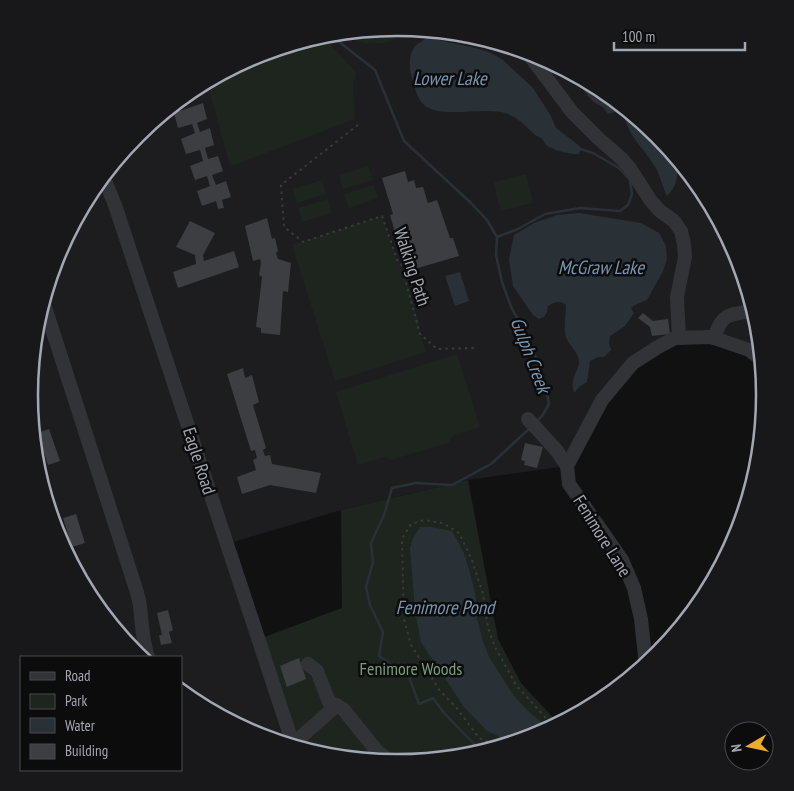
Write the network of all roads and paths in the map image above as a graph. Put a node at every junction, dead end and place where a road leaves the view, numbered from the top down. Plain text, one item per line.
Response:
1 (537, 65) edge
2 (358, 125) dead end
3 (107, 184) edge
4 (746, 311) edge
5 (47, 314) edge
6 (679, 338) junction
7 (714, 338) junction
8 (475, 348) dead end
9 (753, 353) edge
10 (528, 419) dead end
11 (567, 466) junction
12 (147, 653) edge
13 (645, 656) edge
14 (308, 664) dead end
15 (337, 705) junction
16 (549, 721) edge
17 (292, 739) edge
18 (299, 741) edge
19 (490, 743) edge
20 (381, 754) edge

1 - 6 street
2 - 8 path, Walking Path
3 - 17 street, Eagle Road
4 - 7 street
5 - 12 street
6 - 7 street
6 - 11 street
7 - 9 street
10 - 11 street
11 - 13 street, Fenimore Lane
14 - 15 street
15 - 18 street
15 - 20 street
16 - 19 path

